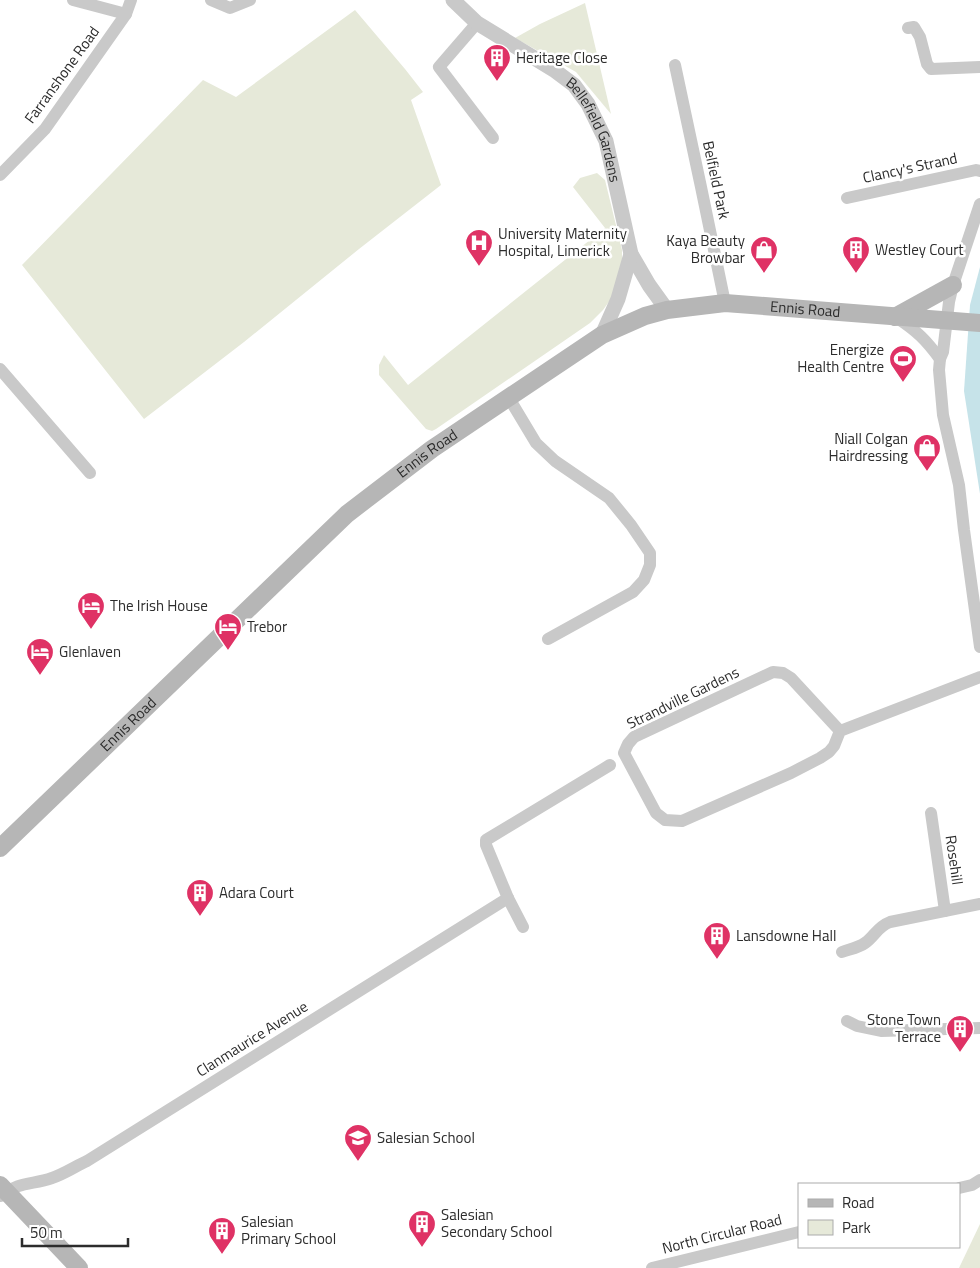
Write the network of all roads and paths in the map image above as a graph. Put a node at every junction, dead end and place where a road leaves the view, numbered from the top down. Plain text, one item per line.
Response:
1 (73, 0) edge
2 (131, 0) edge
3 (211, 0) edge
4 (250, 0) edge
5 (453, 0) edge
6 (126, 14) junction
7 (477, 23) junction
8 (908, 28) dead end
9 (675, 65) dead end
10 (980, 67) edge
11 (493, 138) dead end
12 (980, 172) edge
13 (0, 174) edge
14 (847, 198) dead end
15 (980, 204) edge
16 (631, 254) junction
17 (953, 285) junction
18 (725, 303) junction
19 (667, 310) junction
20 (895, 317) junction
21 (947, 321) junction
22 (974, 323) edge
23 (602, 334) junction
24 (940, 359) junction
25 (0, 369) edge
26 (509, 398) junction
27 (90, 473) dead end
28 (548, 639) dead end
29 (980, 647) edge
30 (980, 677) edge
31 (840, 731) junction
32 (610, 765) dead end
33 (931, 813) dead end
34 (0, 848) edge
35 (508, 898) junction
36 (980, 904) edge
37 (945, 911) junction
38 (523, 927) dead end
39 (842, 952) dead end
40 (848, 1021) dead end
41 (980, 1028) edge
42 (980, 1180) edge
43 (960, 1188) edge
44 (2, 1191) edge
45 (798, 1232) edge
46 (79, 1268) edge
47 (652, 1268) edge

1 - 6 street
2 - 6 street, Farranshone Road
3 - 4 street
5 - 7 street, Bellefield Gardens
6 - 13 street, Farranshone Road
7 - 11 street
7 - 16 street, Bellefield Gardens
8 - 10 street
9 - 18 street, Belfield Park
12 - 14 street, Clancy's Strand
15 - 17 street
16 - 19 street, Bellefield Gardens
16 - 23 street
17 - 20 main road
17 - 21 street
18 - 19 main road, Ennis Road
18 - 20 main road, Ennis Road
19 - 23 main road, Ennis Road
20 - 21 main road, Ennis Road
20 - 24 street
21 - 22 main road, Ennis Road
21 - 24 street
23 - 26 main road, Ennis Road
24 - 29 street
25 - 27 street
26 - 28 street
26 - 34 main road, Ennis Road
30 - 31 street
31 - 31 street, Strandville Gardens
32 - 35 street
33 - 37 street, Rosehill
35 - 38 street
35 - 44 street, Clanmaurice Avenue
36 - 37 street
37 - 39 street
40 - 41 street
42 - 43 street
44 - 46 main road
45 - 47 street, North Circular Road

